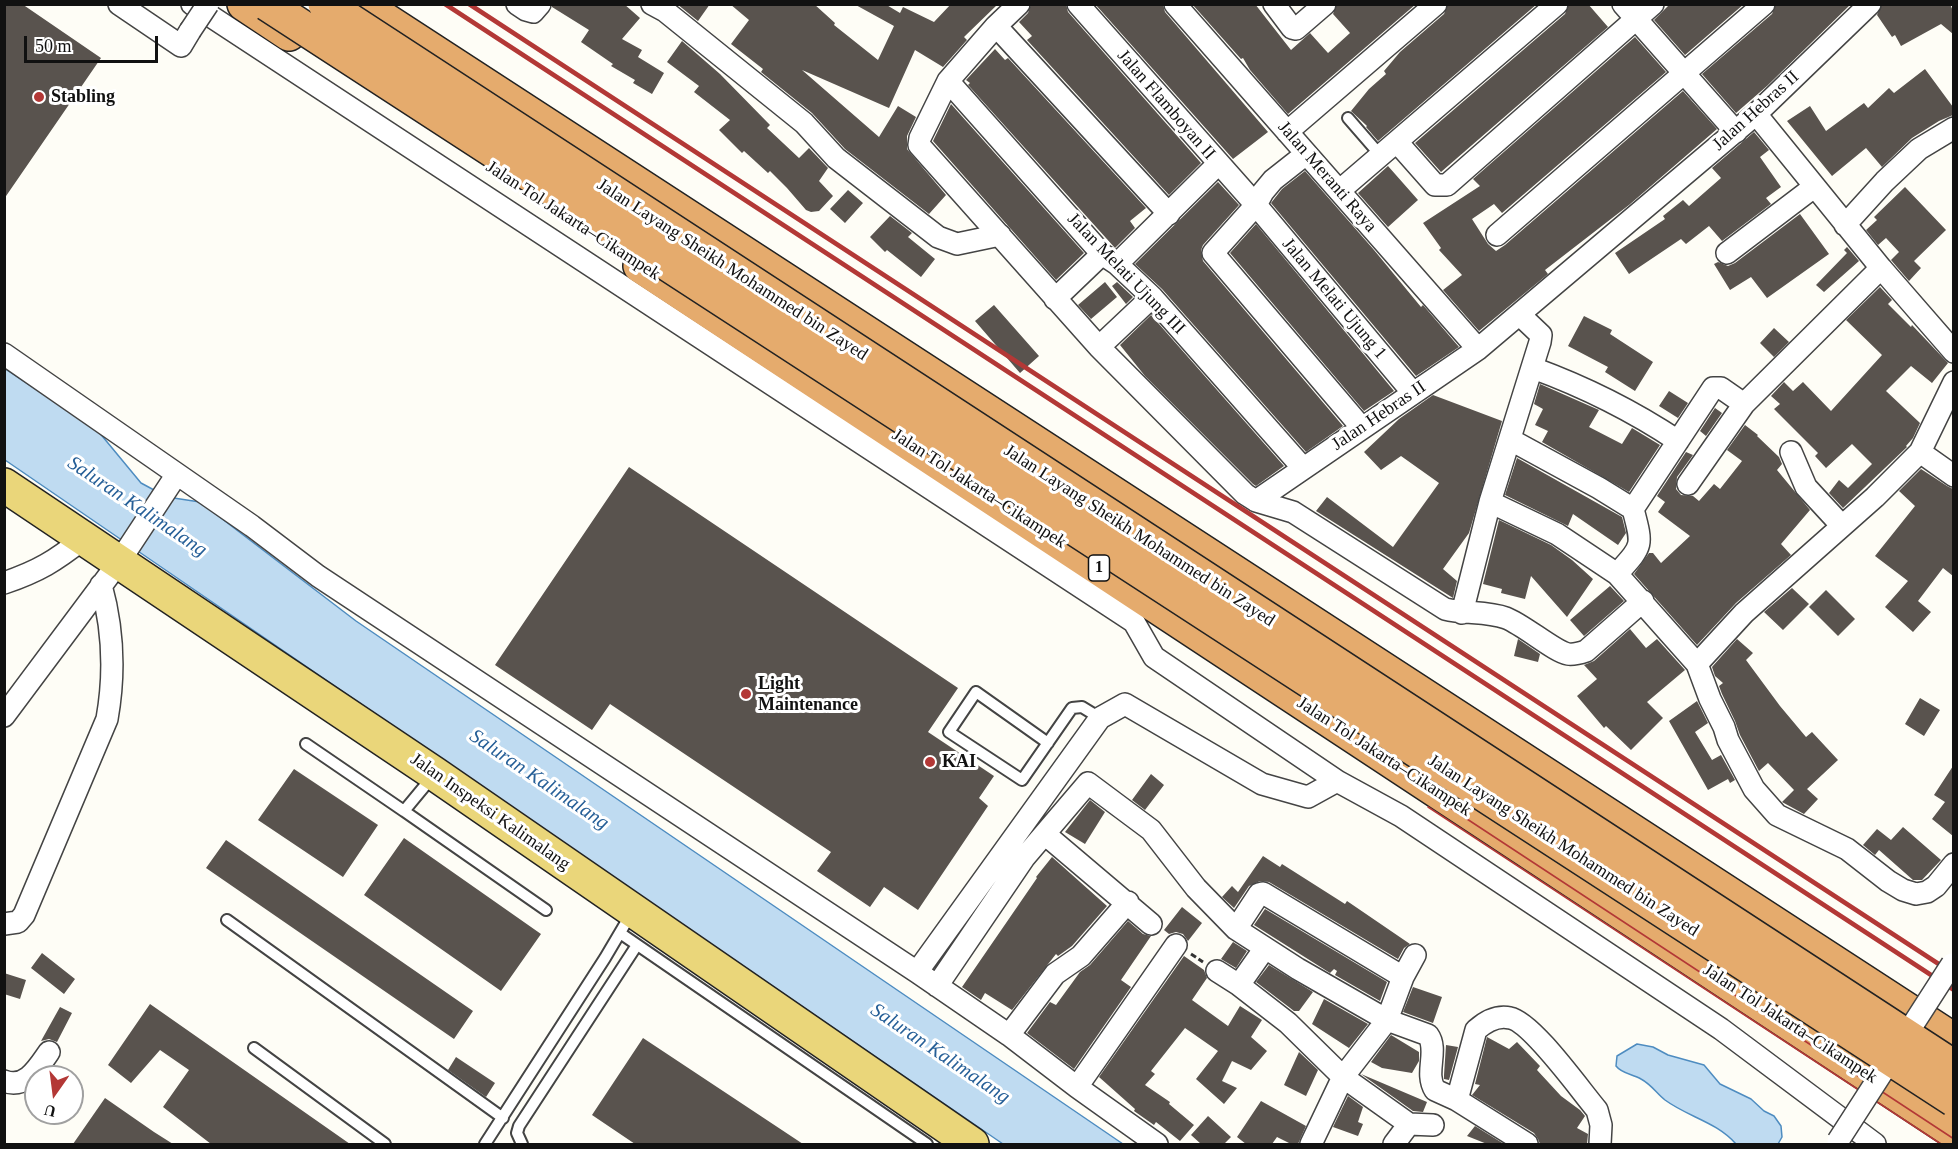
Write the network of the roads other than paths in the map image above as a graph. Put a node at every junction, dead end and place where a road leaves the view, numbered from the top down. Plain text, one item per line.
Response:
1 (119, 4) edge
2 (192, 4) edge
3 (208, 4) edge
4 (244, 4) edge
5 (267, 4) edge
6 (325, 4) edge
7 (361, 4) edge
8 (517, 4) edge
9 (540, 4) edge
10 (652, 4) edge
11 (1019, 4) edge
12 (1078, 4) edge
13 (1175, 4) edge
14 (1274, 4) edge
15 (1325, 4) edge
16 (1436, 4) edge
17 (1557, 4) edge
18 (1653, 4) edge
19 (1764, 4) edge
20 (1870, 4) edge
21 (1629, 11) edge
22 (996, 26) junction
23 (1685, 74) junction
24 (948, 81) junction
25 (1756, 114) junction
26 (1348, 118) dead end
27 (1953, 128) edge
28 (1287, 132) junction
29 (1736, 132) junction
30 (1397, 142) junction
31 (1306, 154) junction
32 (1381, 156) junction
33 (1218, 165) junction
34 (1814, 187) junction
35 (1339, 191) junction
36 (1256, 205) junction
37 (1169, 214) junction
38 (1845, 225) junction
39 (1000, 234) junction
40 (1497, 235) dead end
41 (1727, 253) dead end
42 (1109, 259) junction
43 (1881, 268) junction
44 (1152, 297) junction
45 (1055, 299) junction
46 (1520, 315) junction
47 (1950, 342) edge
48 (1099, 347) junction
49 (1479, 349) junction
50 (4, 354) edge
51 (1533, 368) junction
52 (1953, 382) edge
53 (1413, 393) junction
54 (1744, 404) junction
55 (1362, 428) junction
56 (1511, 440) junction
57 (1678, 441) junction
58 (1791, 452) dead end
59 (1920, 452) junction
60 (1303, 468) junction
61 (1953, 476) edge
62 (172, 480) junction
63 (1688, 484) dead end
64 (4, 485) edge
65 (1256, 501) junction
66 (1490, 502) junction
67 (1633, 509) junction
68 (1842, 526) junction
69 (82, 539) junction
70 (115, 566) junction
71 (1617, 574) junction
72 (4, 583) edge
73 (1643, 601) junction
74 (1462, 613) junction
75 (1697, 664) junction
76 (4, 716) edge
77 (1100, 718) junction
78 (1048, 742) junction
79 (306, 744) dead end
80 (435, 774) junction
81 (1337, 781) junction
82 (404, 811) junction
83 (1046, 835) junction
84 (1953, 864) edge
85 (1128, 902) junction
86 (546, 910) dead end
87 (227, 920) dead end
88 (626, 922) junction
89 (4, 924) edge
90 (1151, 924) dead end
91 (1236, 929) junction
92 (637, 945) junction
93 (1176, 945) dead end
94 (1265, 948) junction
95 (1414, 955) dead end
96 (1953, 963) edge
97 (1217, 971) dead end
98 (917, 972) junction
99 (1403, 977) junction
100 (1239, 985) junction
101 (937, 986) junction
102 (1387, 1020) junction
103 (1009, 1035) junction
104 (1953, 1040) edge
105 (254, 1048) dead end
106 (49, 1052) dead end
107 (1953, 1067) edge
108 (1343, 1077) junction
109 (4, 1081) edge
110 (1077, 1088) junction
111 (1448, 1096) junction
112 (1953, 1100) edge
113 (904, 1114) junction
114 (503, 1118) junction
115 (1409, 1124) junction
116 (1433, 1125) dead end
117 (1953, 1132) edge
118 (1836, 1143) edge
119 (386, 1144) edge
120 (485, 1144) edge
121 (522, 1144) edge
122 (927, 1144) edge
123 (972, 1144) edge
124 (1157, 1144) edge
125 (1311, 1144) edge
126 (1394, 1144) edge
127 (1527, 1144) edge
128 (1600, 1144) edge
129 (1875, 1144) edge

1 - 3 street, bridge
2 - 81 street
4 - 117 highway, Jalan Tol Jakarta–Cikampek / 1
5 - 112 highway, Jalan Layang Sheikh Mohammed bin Zayed / 1, bridge
6 - 107 highway, Jalan Layang Sheikh Mohammed bin Zayed, bridge
7 - 104 highway
8 - 9 street
10 - 39 street
11 - 22 street
12 - 33 street, Jalan Flamboyan II
13 - 28 street, Jalan Meranti Raya
14 - 15 street
16 - 28 street
17 - 30 street
18 - 21 street
19 - 23 street
20 - 25 street, Jalan Hebras II
21 - 23 street
21 - 30 street
22 - 24 street
22 - 37 street
23 - 29 street
23 - 40 street
24 - 39 street
24 - 42 street, Jalan Melati Ujung III
25 - 29 street, Jalan Hebras II
25 - 34 street
26 - 32 lane
27 - 38 street
28 - 31 street, Jalan Meranti Raya
29 - 46 street, Jalan Hebras II
30 - 32 street
31 - 35 street, Jalan Meranti Raya
31 - 36 street
32 - 35 street
33 - 36 street, Jalan Flamboyan II
33 - 37 street
34 - 38 street
34 - 41 street
35 - 49 street, Jalan Meranti Raya
36 - 53 street, Jalan Melati Ujung 1
36 - 55 street
37 - 42 street
38 - 43 street
39 - 45 street
42 - 44 street, Jalan Melati Ujung III
42 - 45 street
43 - 47 street
43 - 54 street
44 - 48 street
44 - 60 street, Jalan Melati Ujung III
45 - 48 street
46 - 49 street, Jalan Hebras II
46 - 51 street
48 - 65 street
49 - 53 street, Jalan Hebras II
50 - 62 street
51 - 56 street
51 - 57 street
52 - 59 street
53 - 55 street, Jalan Hebras II
54 - 57 street
54 - 63 street
55 - 60 street, Jalan Hebras II
56 - 66 street
56 - 67 street
57 - 67 street
58 - 68 street
59 - 61 street
59 - 68 street
60 - 65 street, Jalan Hebras II
62 - 70 street
62 - 98 street
64 - 69 main road, Jalan Inspeksi Kalimalang
65 - 74 street
66 - 71 street
66 - 74 street
67 - 71 street
68 - 75 street
69 - 70 main road, Jalan Inspeksi Kalimalang
69 - 72 street
70 - 76 street
70 - 80 main road, Jalan Inspeksi Kalimalang
70 - 89 street
71 - 73 street
73 - 74 street
73 - 75 street
75 - 84 street
77 - 78 lane
77 - 81 street
77 - 98 street
78 - 78 lane
79 - 82 lane
80 - 82 lane
80 - 88 main road, Jalan Inspeksi Kalimalang
81 - 129 street
82 - 86 lane
83 - 85 street
83 - 91 street
83 - 101 street
85 - 90 street
85 - 103 street
87 - 114 lane
88 - 92 lane
88 - 113 main road, Jalan Inspeksi Kalimalang
88 - 114 lane
91 - 94 street
91 - 99 street
92 - 113 lane
92 - 121 lane
93 - 110 street
94 - 100 street
94 - 102 street
95 - 99 street
96 - 118 street, bridge
97 - 100 street
98 - 101 street
99 - 102 street
100 - 108 street
101 - 103 street
102 - 108 street
102 - 111 street
103 - 110 street
105 - 119 lane
106 - 109 street
108 - 115 street
108 - 125 street
110 - 124 street
111 - 127 street
111 - 128 street
113 - 122 lane
113 - 123 main road, Jalan Inspeksi Kalimalang
114 - 120 lane
115 - 116 street
115 - 126 street

